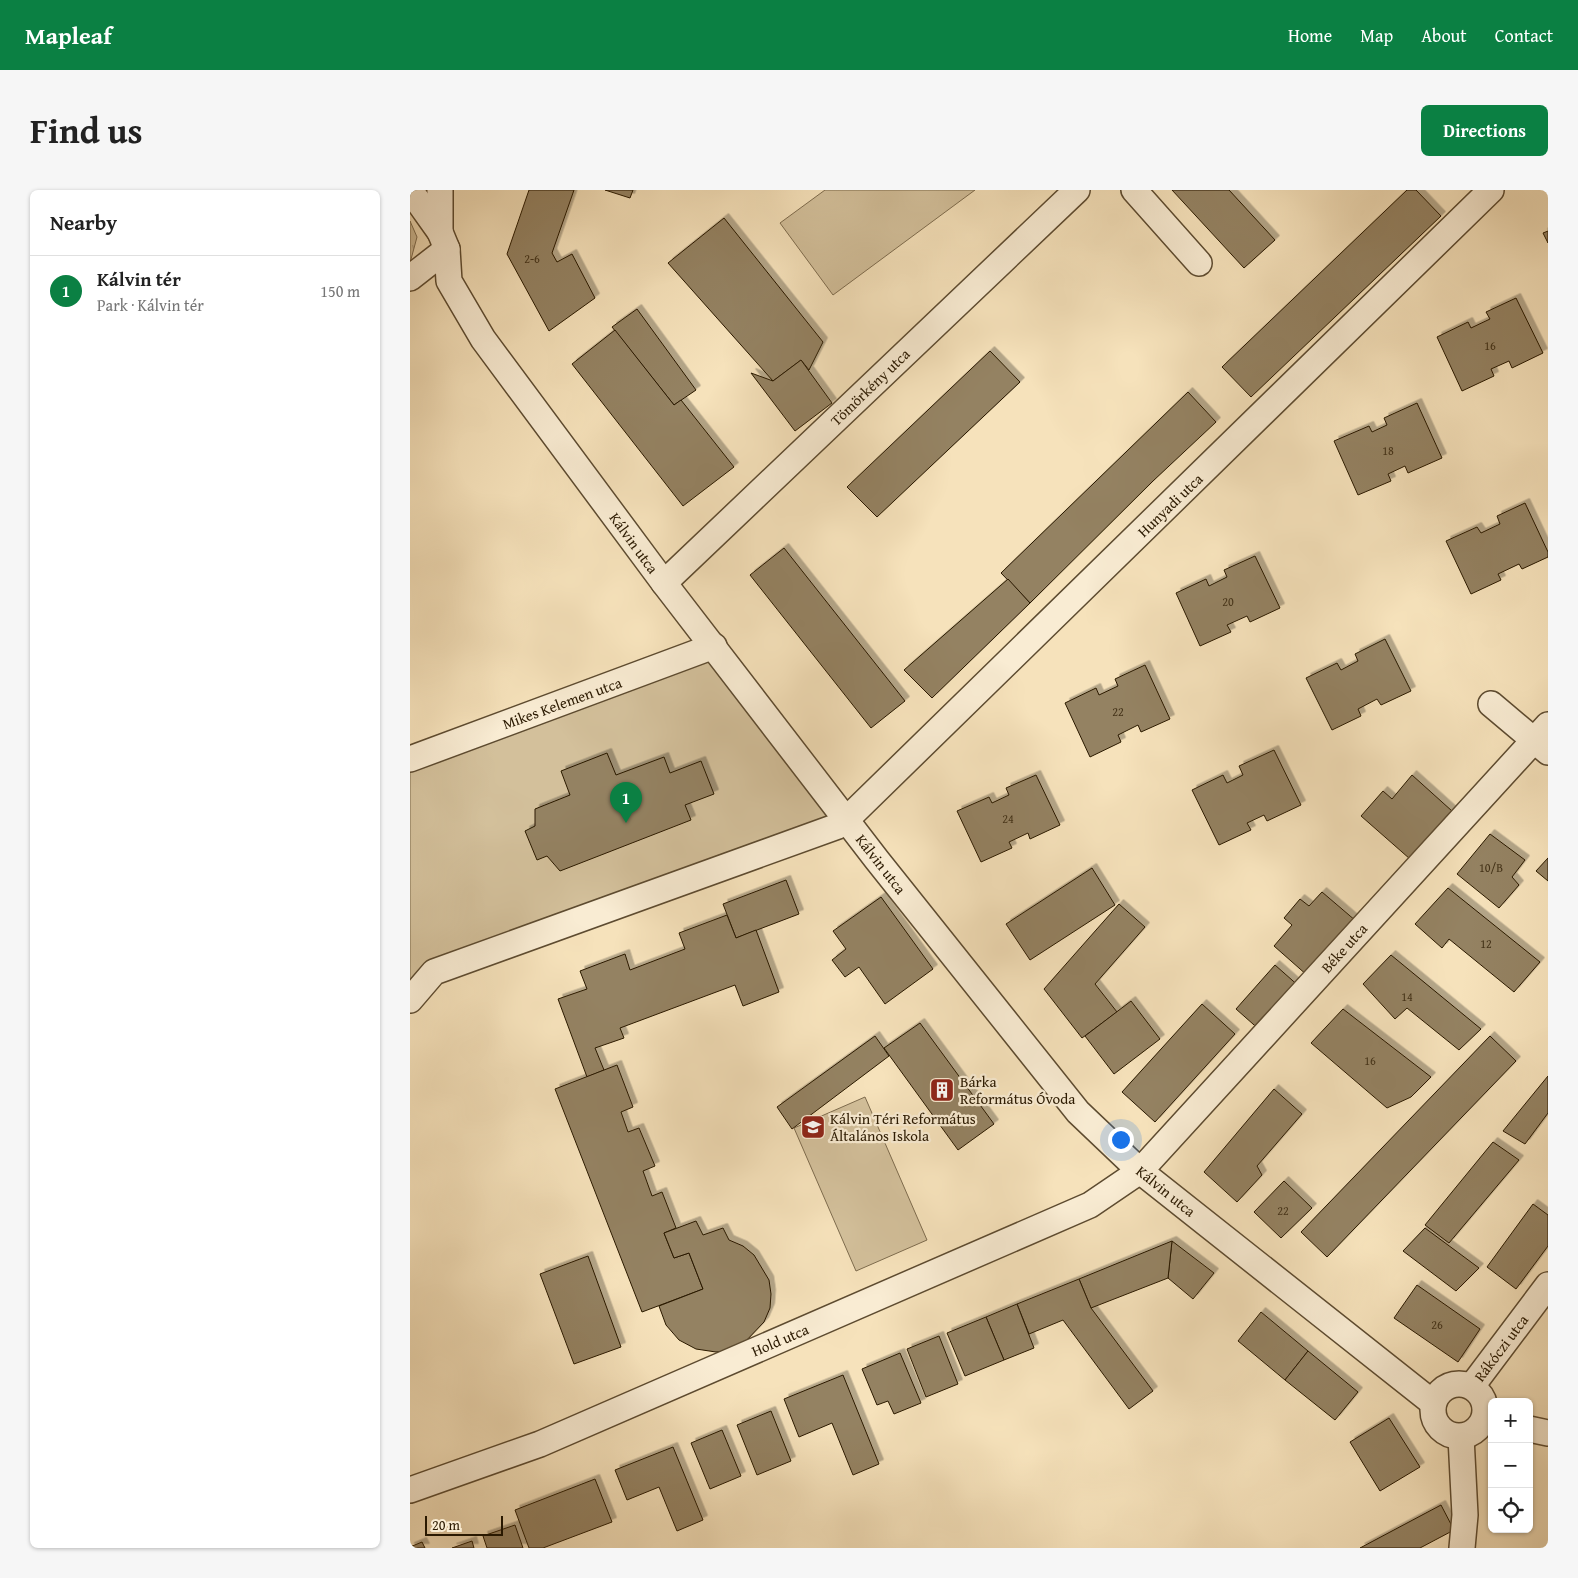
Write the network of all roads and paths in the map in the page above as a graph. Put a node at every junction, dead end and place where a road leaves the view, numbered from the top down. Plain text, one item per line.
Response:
1 (410, 190) edge
2 (440, 190) edge
3 (1077, 190) edge
4 (1134, 190) edge
5 (1474, 195) edge
6 (443, 241) junction
7 (1199, 263) dead end
8 (410, 278) edge
9 (664, 583) junction
10 (714, 646) junction
11 (1491, 704) dead end
12 (1543, 739) edge
13 (410, 759) edge
14 (847, 819) junction
15 (410, 1000) edge
16 (1140, 1171) junction
17 (1548, 1285) edge
18 (1472, 1386) junction
19 (1433, 1403) junction
20 (1488, 1420) edge
21 (1533, 1430) edge
22 (1548, 1433) edge
23 (1461, 1437) junction
24 (410, 1490) edge
25 (1462, 1548) edge

1 - 6 street
2 - 6 street, Kálvin utca
3 - 9 street, Tömörkény utca
4 - 7 street
5 - 14 street, Hunyadi utca
6 - 8 street
6 - 9 street, Kálvin utca
9 - 10 street, Kálvin utca
10 - 13 street, Mikes Kelemen utca
10 - 14 street, Kálvin utca
11 - 12 street
12 - 16 street, Béke utca
14 - 15 street, Hunyadi utca
14 - 16 street, Kálvin utca
16 - 19 street, Kálvin utca
16 - 24 street, Hold utca
17 - 18 street, Rákóczi utca
18 - 19 street
18 - 20 street
19 - 23 street
20 - 23 street
21 - 22 street
23 - 25 street

